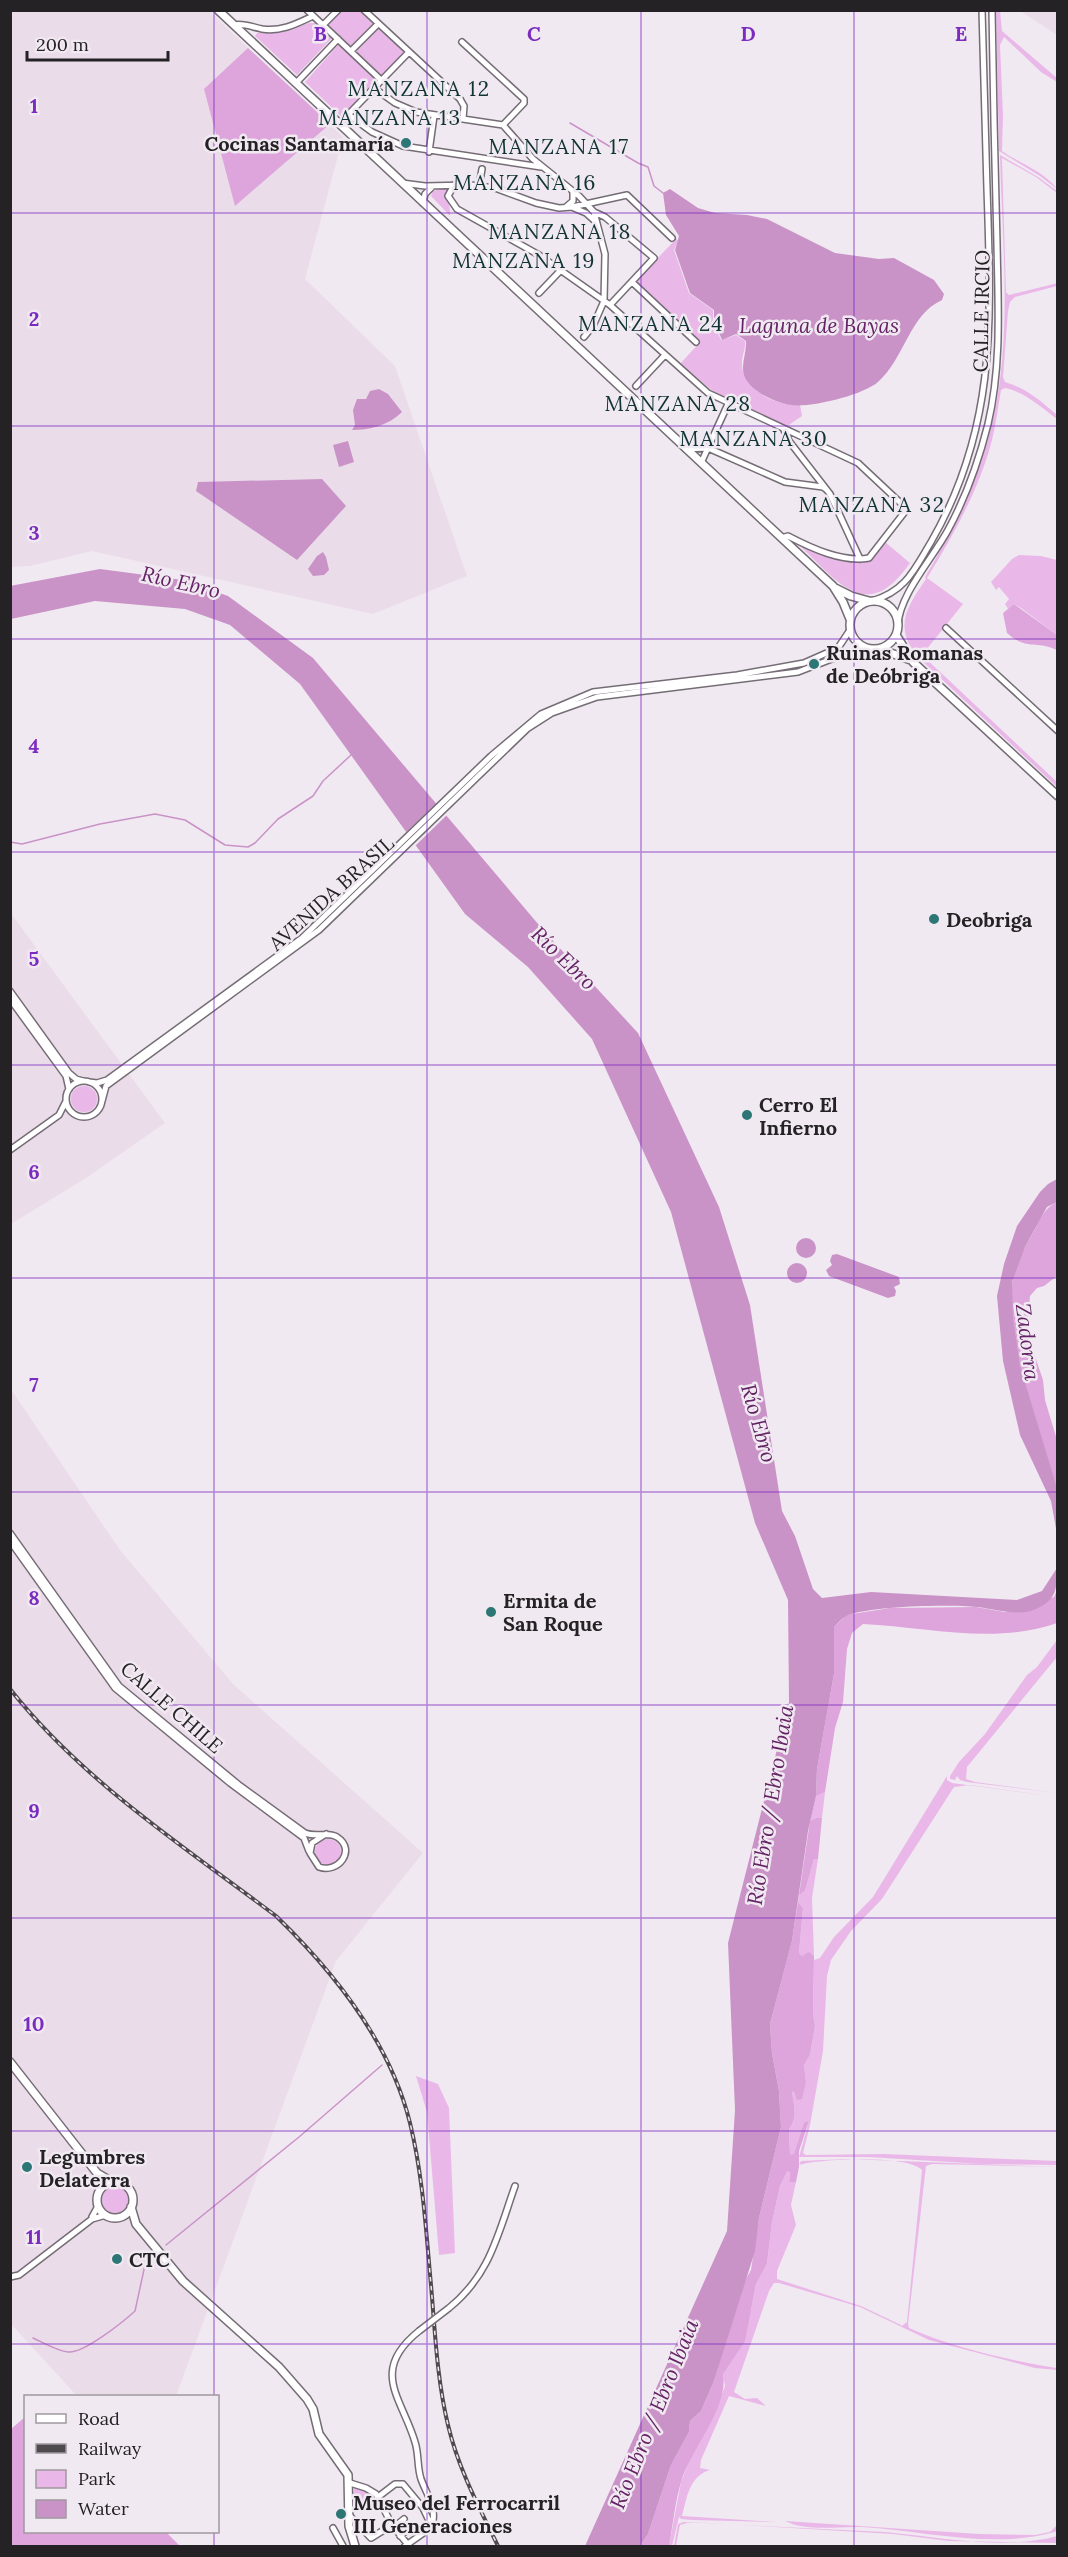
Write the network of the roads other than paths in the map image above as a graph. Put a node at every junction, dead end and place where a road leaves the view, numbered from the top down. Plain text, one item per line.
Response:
1 (307, 10) edge
2 (338, 10) edge
3 (364, 10) edge
4 (982, 10) edge
5 (992, 10) edge
6 (222, 12) edge
7 (313, 16) junction
8 (378, 24) junction
9 (234, 26) junction
10 (323, 26) junction
11 (338, 39) junction
12 (462, 42) dead end
13 (351, 51) junction
14 (409, 52) junction
15 (381, 80) junction
16 (296, 83) junction
17 (374, 88) junction
18 (350, 115) junction
19 (434, 116) junction
20 (463, 119) junction
21 (339, 124) junction
22 (503, 125) junction
23 (429, 152) junction
24 (543, 167) junction
25 (482, 169) dead end
26 (401, 183) junction
27 (450, 186) junction
28 (479, 186) junction
29 (433, 187) junction
30 (573, 191) junction
31 (579, 196) junction
32 (598, 201) junction
33 (423, 203) junction
34 (587, 203) junction
35 (565, 207) junction
36 (572, 207) junction
37 (594, 212) junction
38 (605, 217) junction
39 (596, 223) junction
40 (672, 238) dead end
41 (561, 270) junction
42 (632, 282) junction
43 (539, 293) dead end
44 (604, 301) junction
45 (610, 305) junction
46 (584, 337) dead end
47 (696, 342) dead end
48 (665, 355) junction
49 (636, 386) dead end
50 (728, 404) junction
51 (784, 429) junction
52 (708, 448) junction
53 (689, 452) junction
54 (701, 463) junction
55 (820, 484) junction
56 (781, 538) junction
57 (860, 559) junction
58 (832, 586) junction
59 (871, 601) junction
60 (850, 619) junction
61 (898, 625) junction
62 (946, 628) dead end
63 (850, 630) junction
64 (896, 635) junction
65 (875, 649) junction
66 (913, 662) junction
67 (738, 677) junction
68 (1058, 731) edge
69 (1058, 796) edge
70 (11, 995) edge
71 (134, 1064) junction
72 (86, 1081) junction
73 (69, 1089) junction
74 (66, 1099) junction
75 (102, 1101) junction
76 (75, 1114) junction
77 (59, 1115) junction
78 (10, 1150) edge
79 (10, 1533) edge
80 (10, 1541) edge
81 (326, 1834) junction
82 (310, 1853) junction
83 (10, 2062) edge
84 (97, 2173) junction
85 (114, 2182) junction
86 (515, 2186) dead end
87 (100, 2190) junction
88 (98, 2206) junction
89 (131, 2207) junction
90 (106, 2215) junction
91 (119, 2217) junction
92 (92, 2219) junction
93 (136, 2224) junction
94 (10, 2277) edge
95 (350, 2483) junction
96 (378, 2497) junction
97 (349, 2515) junction
98 (404, 2519) dead end
99 (393, 2526) junction
100 (432, 2527) junction
101 (333, 2528) dead end
102 (410, 2528) dead end
103 (400, 2536) junction
104 (407, 2545) edge
105 (343, 2547) edge
106 (355, 2547) edge

1 - 7 street
2 - 10 street
3 - 8 street
4 - 59 street, CALLE IRCIO
5 - 61 street, CALLE IRCIO
6 - 9 main road
7 - 9 street
7 - 10 street
8 - 13 street
8 - 14 street
9 - 16 main road
10 - 11 street
11 - 13 street
11 - 16 street
12 - 22 street
13 - 15 street
14 - 15 street
14 - 20 street
15 - 17 street
16 - 21 main road
17 - 18 street
17 - 19 street
18 - 21 street
18 - 23 street
19 - 20 street
19 - 23 street
20 - 22 street
21 - 26 main road
22 - 24 street
23 - 24 street
24 - 30 street
25 - 28 street
26 - 29 street
26 - 33 main road
27 - 28 street
27 - 29 street
27 - 41 street
28 - 35 street
29 - 33 street
30 - 31 street
30 - 35 street
31 - 32 street
31 - 34 street
32 - 34 street
32 - 38 street
32 - 40 street
33 - 53 main road
34 - 36 street
34 - 37 street
35 - 36 street
36 - 39 street
37 - 38 street
37 - 39 street
38 - 39 street
38 - 42 street
39 - 44 street
41 - 43 street
41 - 44 street
42 - 45 street
42 - 47 street
44 - 45 street
44 - 46 street
45 - 48 street
48 - 49 street
48 - 50 street
50 - 51 street
50 - 52 street
51 - 55 street
51 - 57 street
52 - 53 street
52 - 54 street
52 - 55 street
53 - 54 main road
54 - 56 main road
55 - 57 street
56 - 57 street
56 - 58 main road
58 - 59 main road
58 - 60 main road
59 - 60 main road
59 - 61 main road
60 - 63 main road
61 - 64 main road
62 - 68 street
63 - 65 main road
63 - 67 street
64 - 65 main road
64 - 66 main road
65 - 66 main road
65 - 67 street
66 - 69 main road
67 - 71 street, AVENIDA BRASIL
70 - 72 street
70 - 73 street
71 - 72 street
71 - 75 street
72 - 73 street
72 - 75 street
73 - 74 street
74 - 76 street
74 - 77 street
75 - 76 street
76 - 77 street
77 - 78 street
79 - 81 street, CALLE CHILE
80 - 82 street, CALLE CHILE
81 - 82 street
81 - 82 street
83 - 84 main road
84 - 85 main road
84 - 87 main road
85 - 87 main road
85 - 89 main road
86 - 100 street, bridge
87 - 88 main road
88 - 90 main road
88 - 92 street
89 - 91 main road
89 - 93 main road
90 - 91 main road
90 - 92 street
91 - 93 main road
92 - 94 street
93 - 95 main road
95 - 96 street
95 - 97 main road
96 - 99 street
96 - 100 street
97 - 99 street
97 - 106 main road
98 - 99 street
99 - 103 street
100 - 104 street
101 - 105 street
102 - 103 street
103 - 104 street

